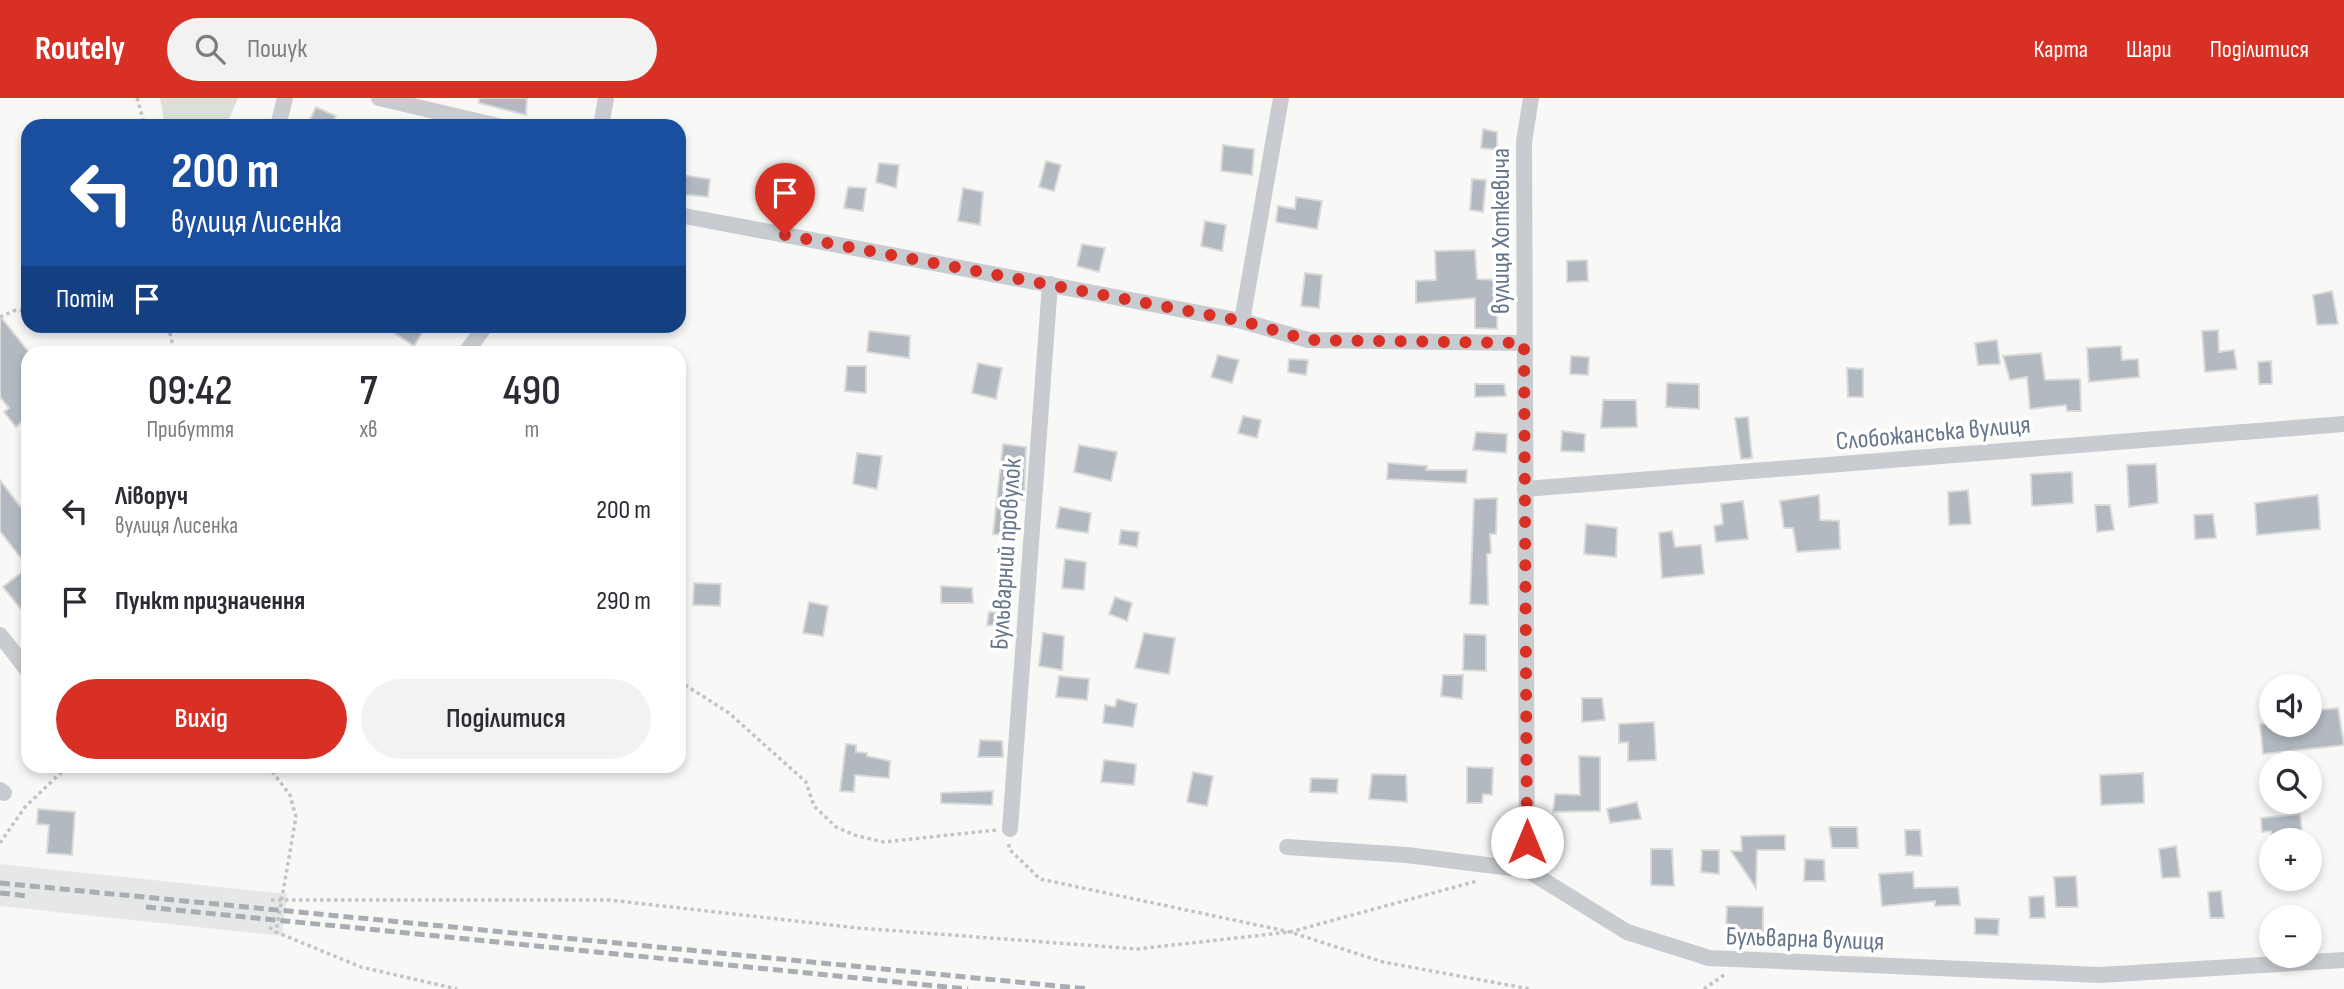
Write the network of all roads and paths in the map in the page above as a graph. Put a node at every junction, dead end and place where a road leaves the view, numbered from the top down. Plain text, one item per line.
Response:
1 (137, 98) edge
2 (285, 98) edge
3 (379, 98) edge
4 (606, 98) edge
5 (1280, 98) edge
6 (1531, 98) edge
7 (143, 119) edge
8 (280, 119) edge
9 (468, 119) edge
10 (602, 119) edge
11 (686, 216) edge
12 (1049, 284) junction
13 (21, 310) edge
14 (0, 317) edge
15 (1242, 321) junction
16 (1524, 343) junction
17 (2344, 424) edge
18 (1525, 489) junction
19 (0, 635) edge
20 (21, 662) edge
21 (686, 685) edge
22 (60, 773) edge
23 (273, 773) edge
24 (1010, 829) junction
25 (0, 843) edge
26 (1287, 847) dead end
27 (1527, 870) junction
28 (1490, 878) dead end
29 (271, 900) dead end
30 (281, 901) junction
31 (269, 928) dead end
32 (276, 929) junction
33 (1290, 932) junction
34 (2344, 960) edge
35 (457, 989) edge
36 (1530, 989) edge

1 - 7 path
2 - 8 street
3 - 9 street
4 - 10 street
5 - 15 street
6 - 16 street, вулиця Хоткевича
11 - 12 street
12 - 15 street
12 - 24 street, Бульварний провулок
13 - 14 path
15 - 16 street
16 - 18 street, вулиця Хоткевича
17 - 18 street, Слобожанська вулиця
18 - 27 street, вулиця Хоткевича
19 - 20 street
21 - 24 path
22 - 25 path
23 - 30 path
24 - 33 path
26 - 27 street, Бульварна вулиця
27 - 34 street, Бульварна вулиця
28 - 33 path
29 - 30 path
30 - 32 path
30 - 33 path
31 - 32 path
32 - 35 path
33 - 36 path

